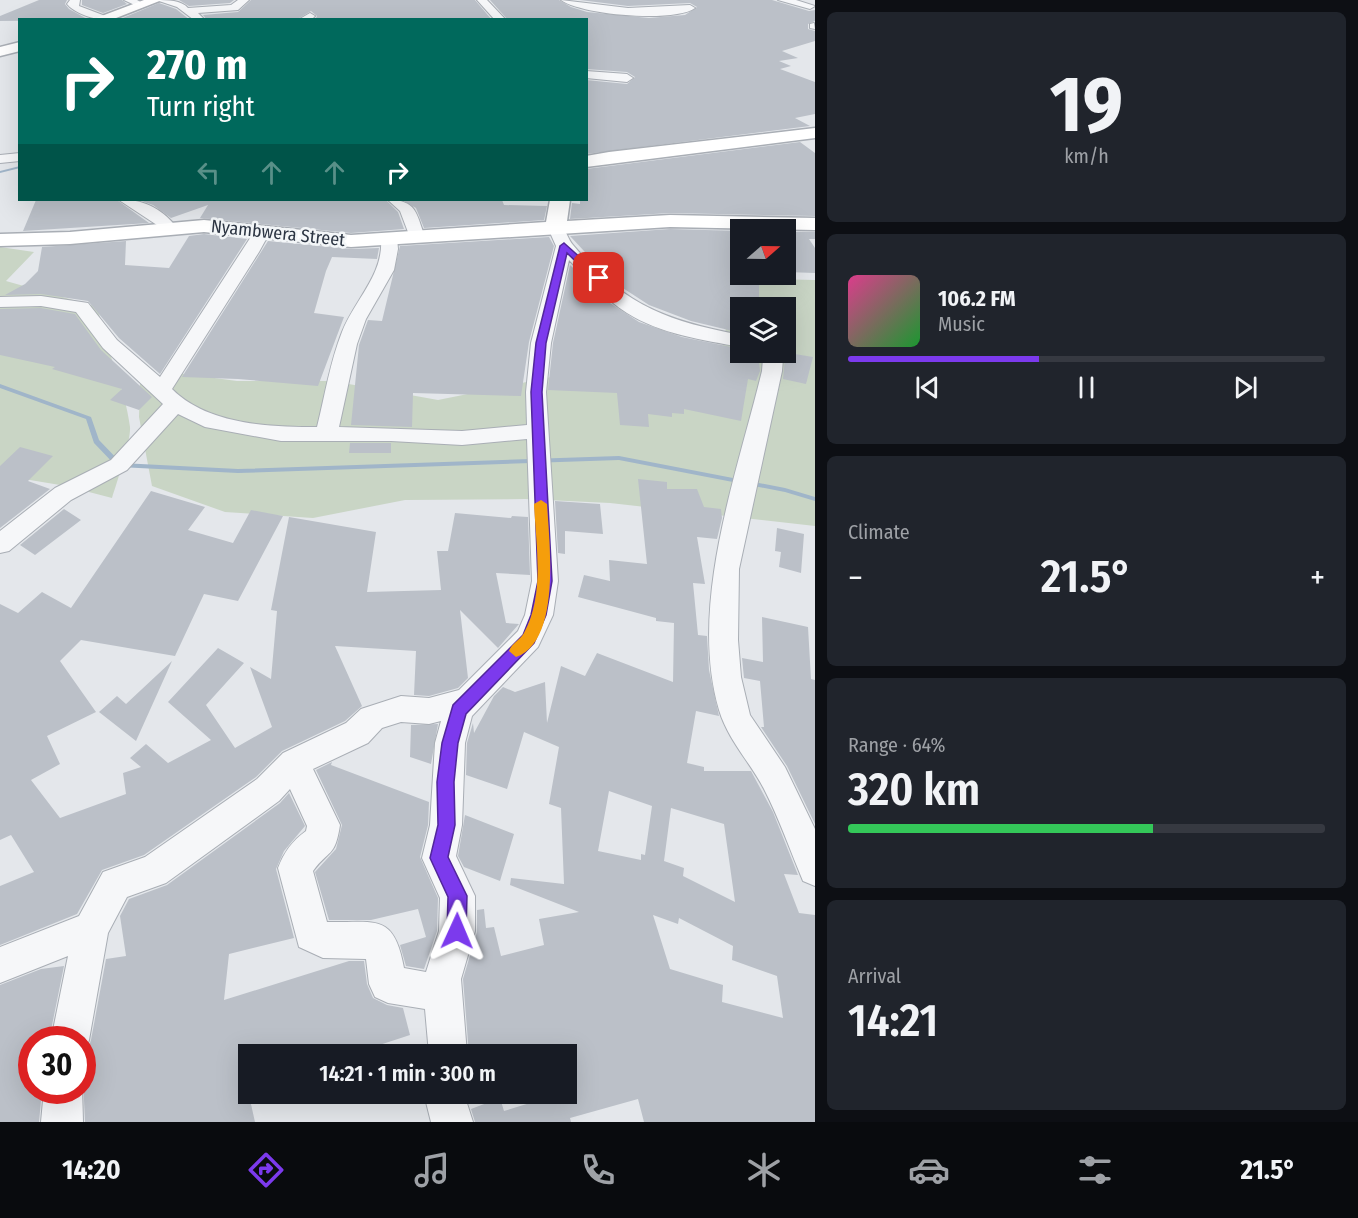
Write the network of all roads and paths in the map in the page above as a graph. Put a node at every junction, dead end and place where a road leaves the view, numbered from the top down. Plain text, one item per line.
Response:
1 (75, 0) edge
2 (156, 0) edge
3 (161, 0) edge
4 (244, 0) edge
5 (482, 0) edge
6 (566, 0) edge
7 (783, 0) edge
8 (135, 2) edge
9 (810, 6) dead end
10 (690, 8) dead end
11 (188, 11) junction
12 (100, 18) edge
13 (198, 18) edge
14 (499, 18) edge
15 (18, 47) edge
16 (0, 52) edge
17 (588, 74) edge
18 (627, 78) dead end
19 (815, 133) edge
20 (18, 158) edge
21 (0, 159) edge
22 (588, 162) edge
23 (129, 201) edge
24 (396, 201) edge
25 (560, 201) edge
26 (815, 224) edge
27 (169, 228) junction
28 (262, 232) junction
29 (417, 237) junction
30 (560, 237) junction
31 (389, 238) junction
32 (0, 240) edge
33 (0, 302) edge
34 (730, 339) edge
35 (773, 363) edge
36 (168, 397) junction
37 (537, 431) junction
38 (326, 436) junction
39 (0, 544) edge
40 (470, 700) junction
41 (294, 764) junction
42 (815, 869) edge
43 (91, 929) junction
44 (0, 965) edge
45 (442, 993) junction
46 (73, 1026) edge
47 (447, 1044) edge
48 (63, 1104) edge
49 (447, 1104) edge
50 (62, 1122) edge
51 (452, 1122) edge

1 - 12 street
2 - 8 street
3 - 11 street
4 - 11 street
5 - 14 street
6 - 10 street
7 - 9 street
8 - 12 street
11 - 13 street
15 - 16 street
17 - 18 street
19 - 22 street
20 - 21 street
23 - 27 street
24 - 29 street
25 - 30 street
26 - 30 street, Nyambwera Street
27 - 28 street, Nyambwera Street
27 - 32 street, Nyambwera Street
28 - 31 street, Nyambwera Street
28 - 36 street
29 - 30 street, Nyambwera Street
29 - 31 street, Nyambwera Street
30 - 34 street
30 - 37 street
31 - 38 street
33 - 36 street
35 - 42 street
36 - 38 street
36 - 39 street
37 - 38 street
37 - 40 street
40 - 41 street
40 - 45 street
41 - 43 street
41 - 45 street
43 - 44 street
43 - 46 street
45 - 47 street
48 - 50 street
49 - 51 street

